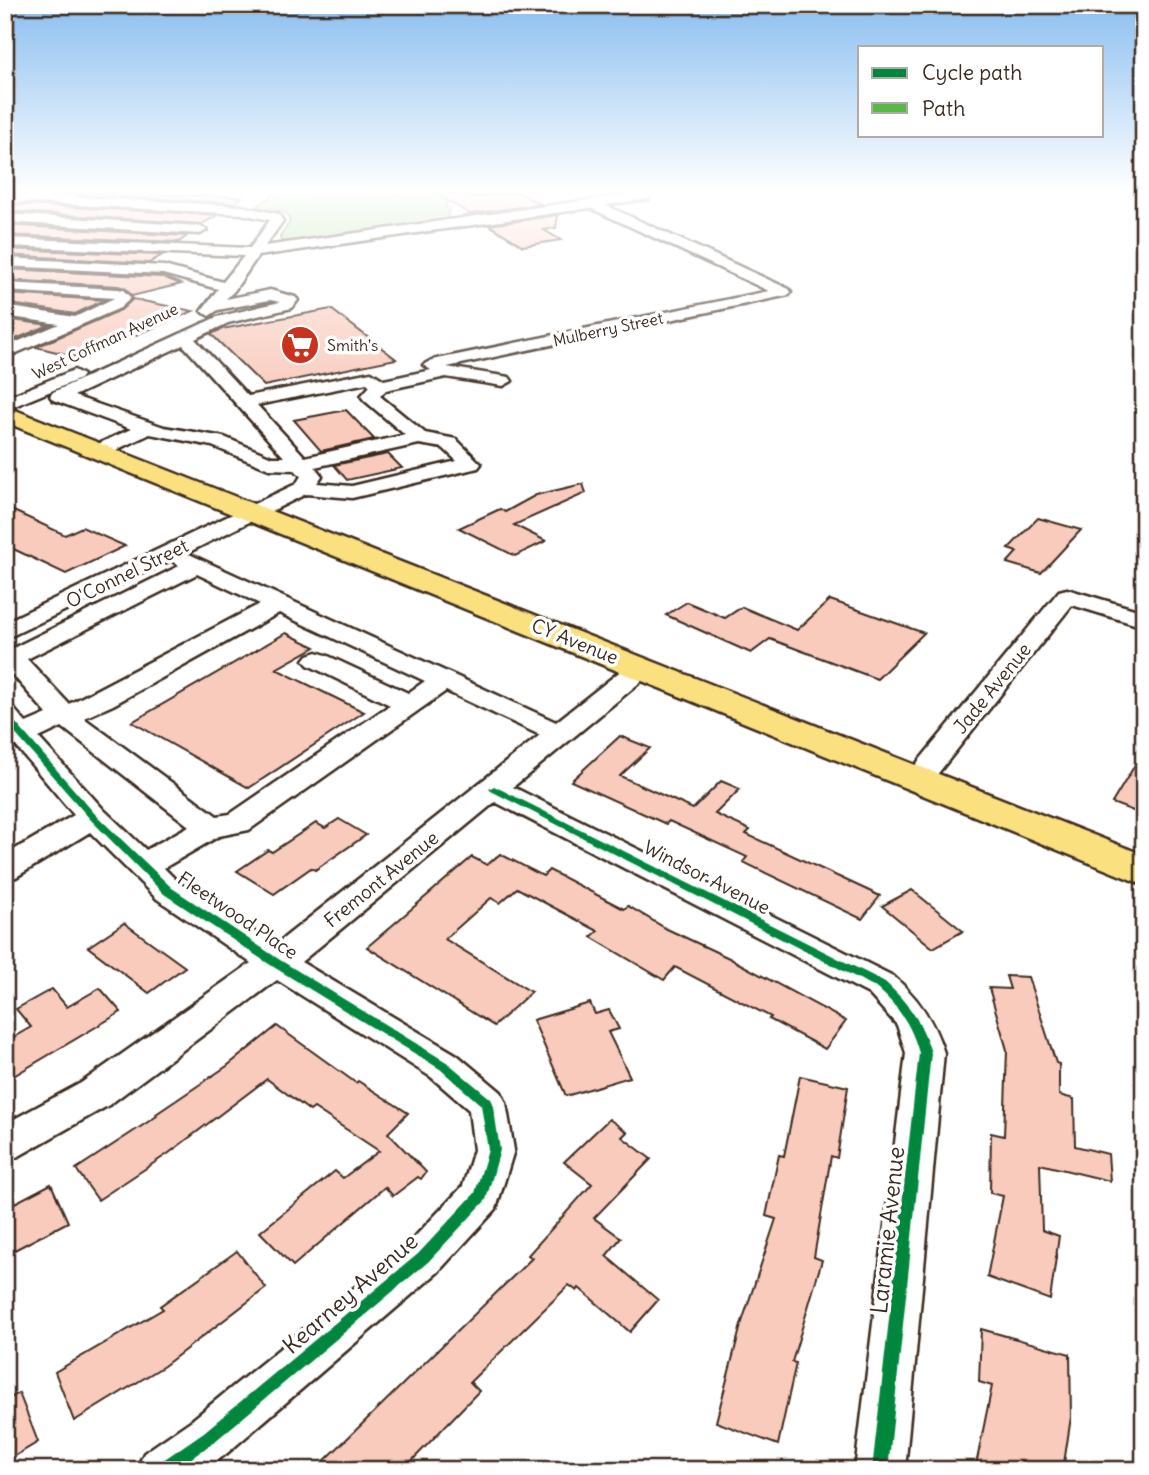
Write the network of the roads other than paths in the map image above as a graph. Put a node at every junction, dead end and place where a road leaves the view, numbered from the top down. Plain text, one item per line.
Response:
1 (168, 261) edge
2 (247, 261) edge
3 (717, 261) edge
4 (5, 262) edge
5 (155, 270) junction
6 (5, 287) edge
7 (229, 288) junction
8 (214, 306) junction
9 (5, 311) edge
10 (78, 321) junction
11 (185, 338) junction
12 (5, 353) edge
13 (432, 365) dead end
14 (74, 375) junction
15 (93, 380) junction
16 (503, 381) dead end
17 (116, 386) dead end
18 (375, 391) junction
19 (243, 401) junction
20 (345, 401) dead end
21 (5, 405) edge
22 (5, 413) edge
23 (284, 413) dead end
24 (259, 418) junction
25 (148, 428) junction
26 (419, 438) junction
27 (98, 451) junction
28 (328, 458) junction
29 (301, 464) junction
30 (410, 478) junction
31 (303, 488) junction
32 (248, 512) junction
33 (169, 552) junction
34 (198, 565) junction
35 (277, 604) junction
36 (1144, 620) edge
37 (5, 632) edge
38 (317, 660) dead end
39 (640, 668) junction
40 (443, 681) junction
41 (408, 703) junction
42 (65, 715) junction
43 (13, 725) edge
44 (559, 734) junction
45 (918, 779) junction
46 (494, 789) junction
47 (93, 817) junction
48 (211, 827) junction
49 (144, 865) junction
50 (5, 869) edge
51 (1144, 871) edge
52 (276, 963) junction
53 (900, 1002) joint
54 (487, 1103) joint
55 (5, 1144) edge
56 (161, 1470) edge
57 (880, 1470) edge

1 - 5 street
2 - 7 street, West Coffman Avenue
3 - 13 street, Mulberry Street
4 - 5 street
5 - 7 street
6 - 10 street
7 - 8 street, West Coffman Avenue
8 - 11 street
8 - 14 street, West Coffman Avenue
9 - 10 street
10 - 12 street
11 - 15 street
11 - 19 street
14 - 15 street
14 - 21 street, West Coffman Avenue
15 - 17 street
15 - 25 street
16 - 18 street
18 - 19 street
18 - 20 street
18 - 26 street
19 - 24 street
22 - 27 main road, CY Avenue
23 - 24 street
24 - 29 street
25 - 27 street
25 - 29 street
26 - 28 street
26 - 30 street
27 - 32 main road, CY Avenue
28 - 29 street
28 - 30 street
29 - 31 street
30 - 31 street
31 - 32 street, O'Connel Street
32 - 33 street, O'Connel Street
32 - 39 main road, CY Avenue
33 - 34 street
33 - 37 street, O'Connel Street
34 - 35 street
34 - 42 street
35 - 40 street
35 - 42 street
36 - 45 street, Jade Avenue
38 - 41 street
39 - 44 street, Fremont Avenue
39 - 45 main road, CY Avenue
40 - 41 street
40 - 44 street
41 - 48 street
42 - 43 street
42 - 48 street
43 - 47 street, Fleetwood Place
44 - 46 street, Fremont Avenue
45 - 51 main road, CY Avenue
46 - 52 street, Fremont Avenue
46 - 53 street, Windsor Avenue
47 - 49 street, Fleetwood Place
47 - 50 street
48 - 49 street
49 - 52 street, Fleetwood Place
52 - 54 street, Fleetwood Place
52 - 55 street, Fremont Avenue
53 - 57 street, Laramie Avenue
54 - 56 street, Kearney Avenue

